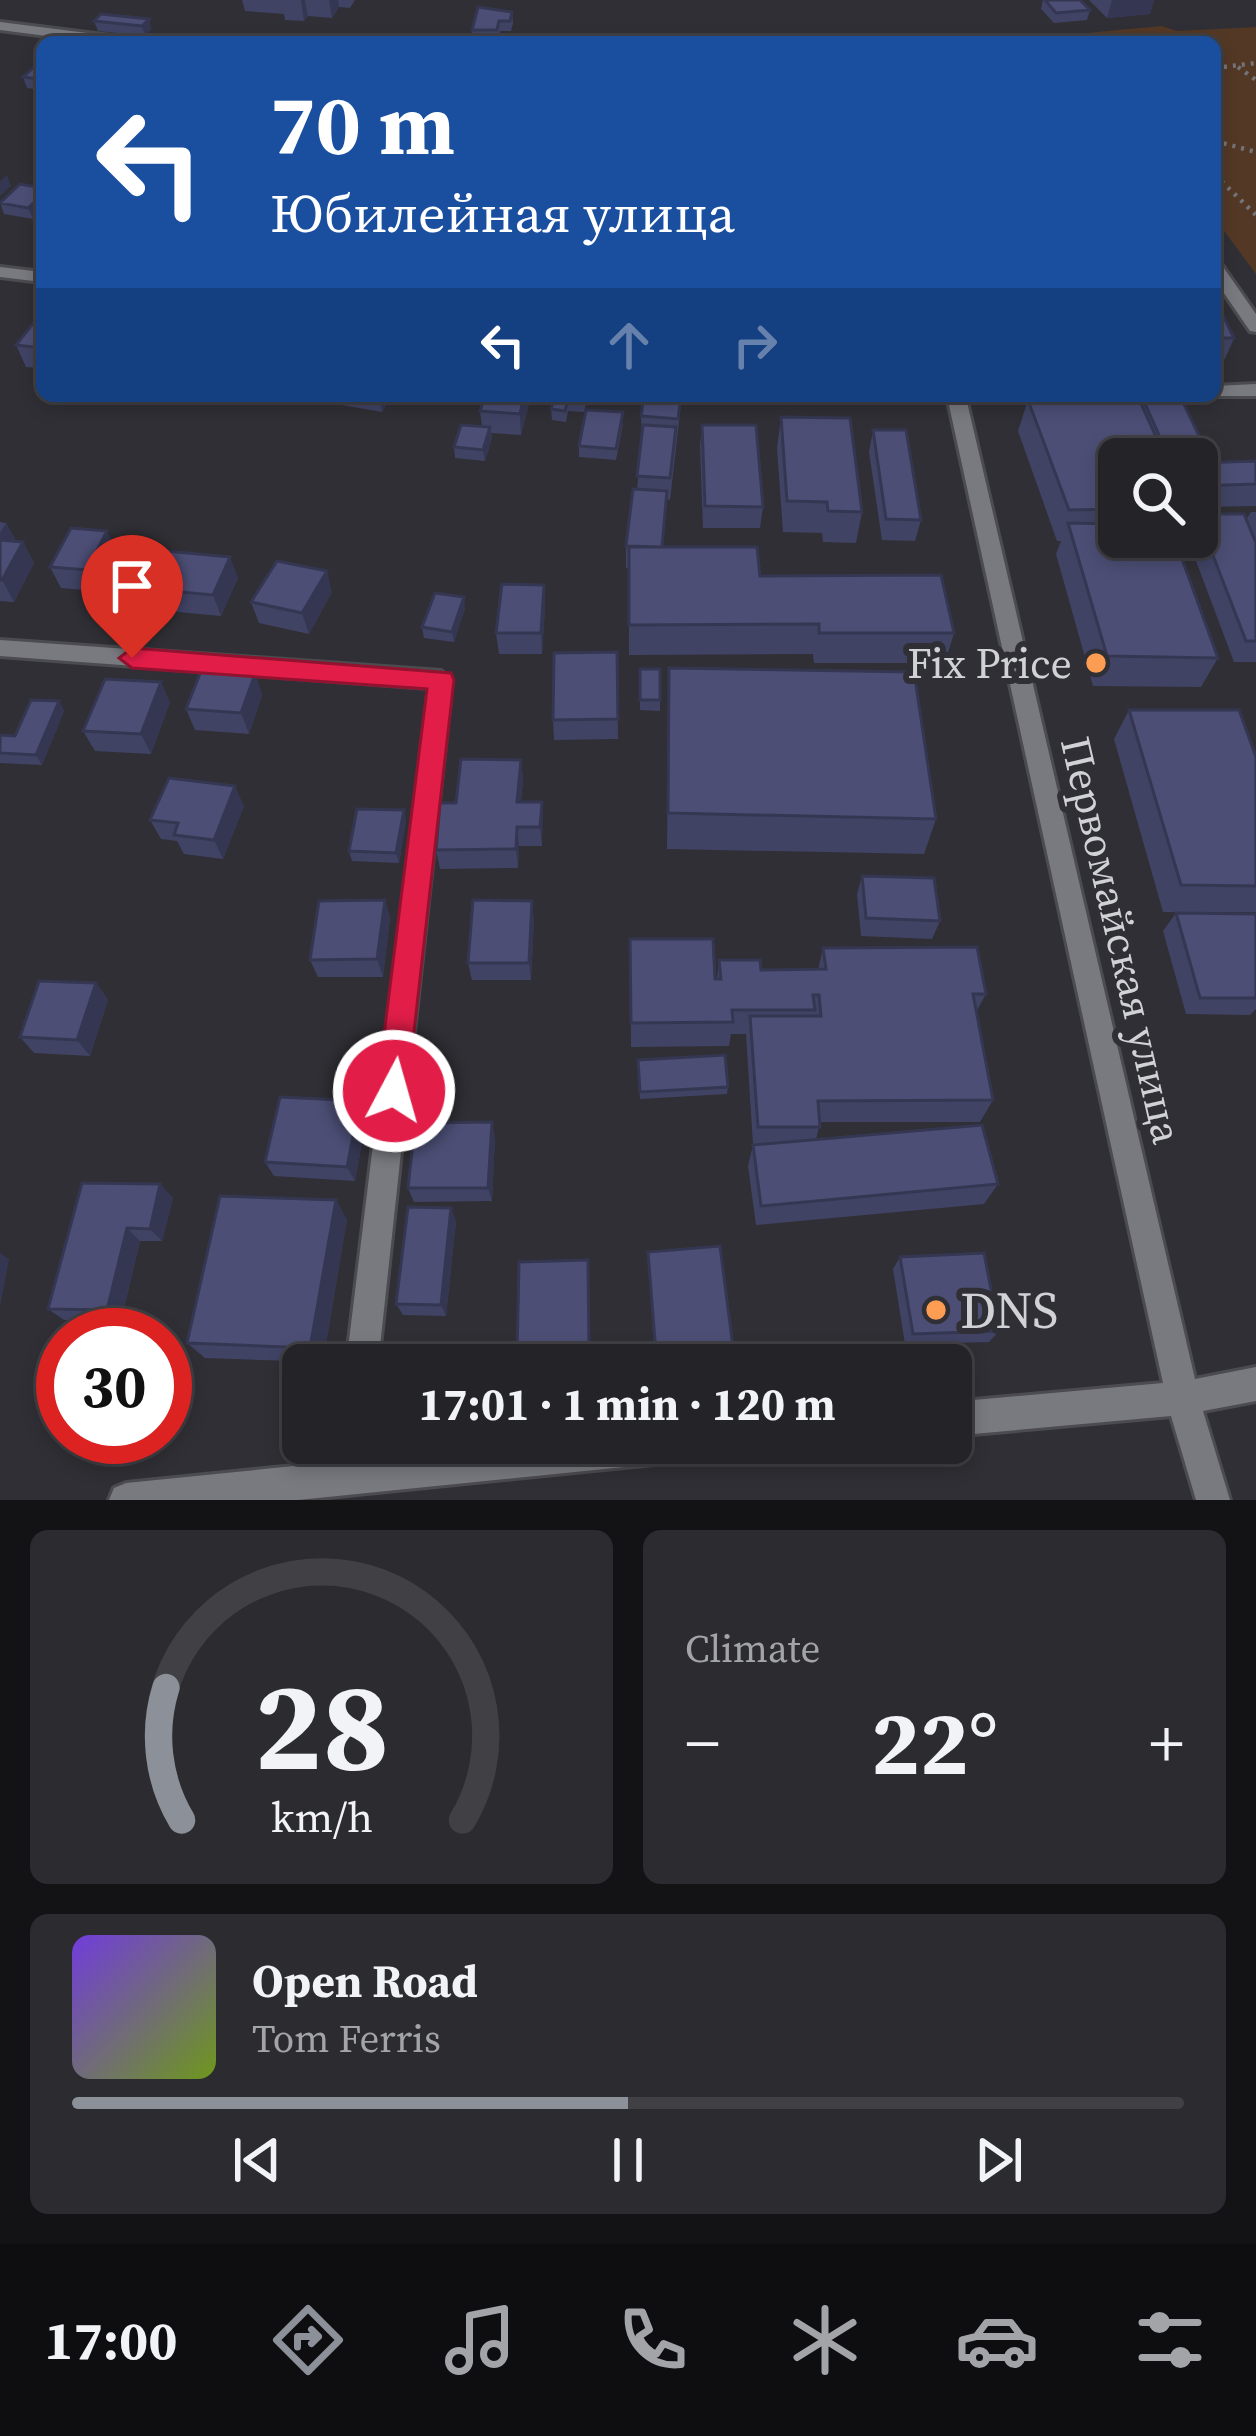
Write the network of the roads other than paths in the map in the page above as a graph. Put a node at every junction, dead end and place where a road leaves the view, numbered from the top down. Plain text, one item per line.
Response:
1 (0, 26) edge
2 (79, 36) edge
3 (0, 272) edge
4 (36, 277) edge
5 (1221, 277) edge
6 (1256, 327) edge
7 (1256, 390) edge
8 (1221, 392) edge
9 (959, 402) edge
10 (0, 648) edge
11 (364, 1344) edge
12 (1256, 1384) edge
13 (1183, 1397) junction
14 (972, 1417) edge
15 (324, 1464) edge
16 (126, 1500) edge
17 (1213, 1500) edge

1 - 2 street
3 - 4 street
5 - 6 street
7 - 8 street
9 - 13 street, Первомайская улица
10 - 11 street
12 - 13 street
13 - 14 street
13 - 17 street, Первомайская улица
15 - 16 street

